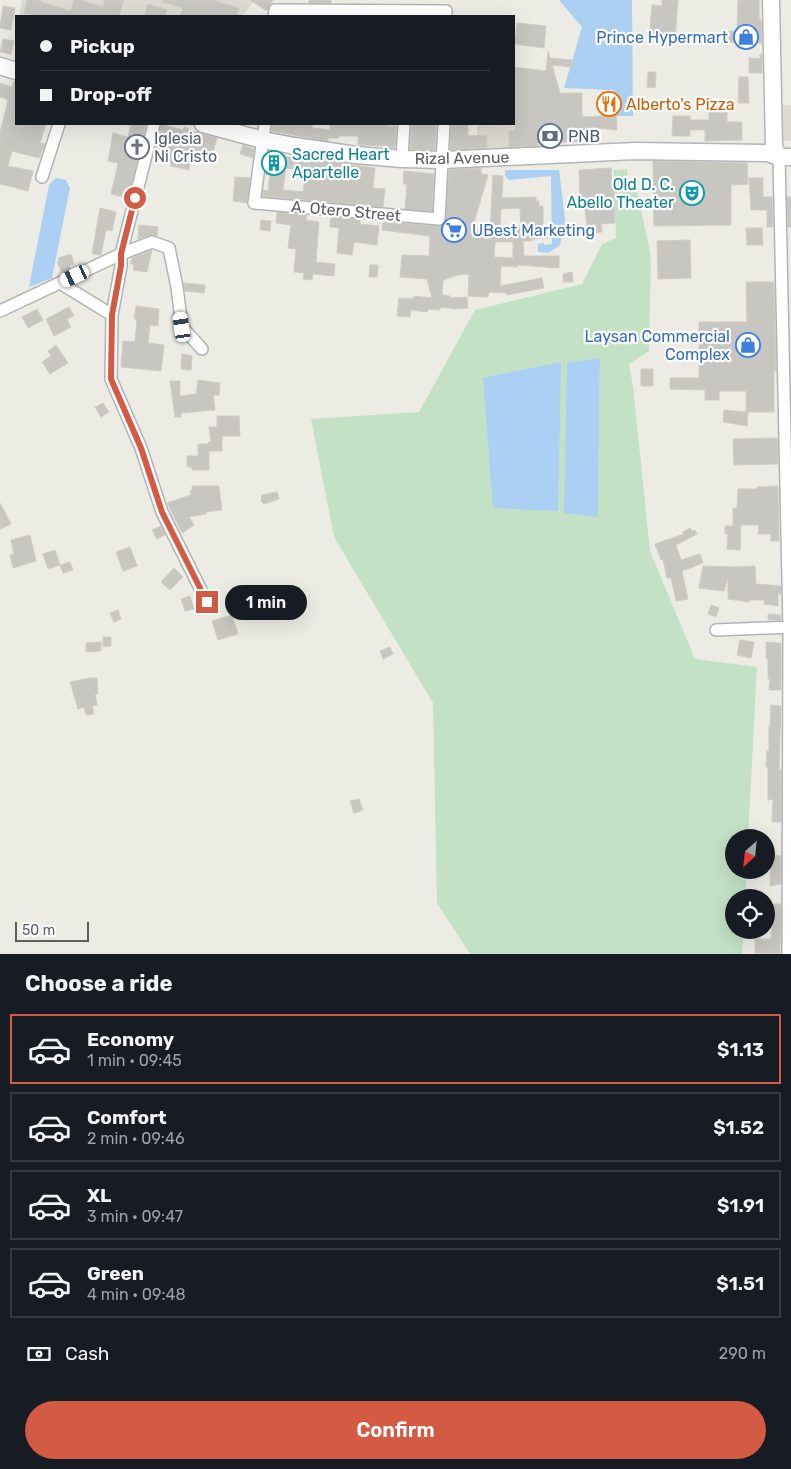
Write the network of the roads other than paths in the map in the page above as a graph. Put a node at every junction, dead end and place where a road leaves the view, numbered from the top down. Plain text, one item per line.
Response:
1 (413, 0) edge
2 (771, 0) edge
3 (275, 13) edge
4 (410, 14) edge
5 (446, 14) edge
6 (0, 66) edge
7 (15, 71) edge
8 (58, 125) edge
9 (154, 125) edge
10 (207, 125) edge
11 (265, 125) edge
12 (404, 125) edge
13 (444, 125) edge
14 (263, 140) junction
15 (780, 152) edge
16 (402, 159) junction
17 (443, 160) junction
18 (42, 178) dead end
19 (121, 254) junction
20 (60, 283) junction
21 (0, 312) edge
22 (112, 315) junction
23 (787, 347) edge
24 (202, 349) dead end
25 (788, 471) edge
26 (207, 602) dead end
27 (790, 627) edge
28 (716, 630) dead end
29 (790, 738) edge
30 (788, 954) edge

1 - 4 street
2 - 15 main road
3 - 4 street
4 - 5 street
6 - 7 main road
8 - 18 street
9 - 19 street
10 - 14 main road, Rizal Avenue
11 - 14 street
12 - 16 street
13 - 17 street
14 - 16 main road, Rizal Avenue
14 - 17 street, A. Otero Street
15 - 17 main road, Rizal Avenue
15 - 23 street
16 - 17 main road, Rizal Avenue
19 - 20 street
19 - 22 street
19 - 24 street
20 - 21 street
20 - 22 street
22 - 26 street
23 - 25 street
25 - 27 street
27 - 28 street
27 - 29 street
29 - 30 street

